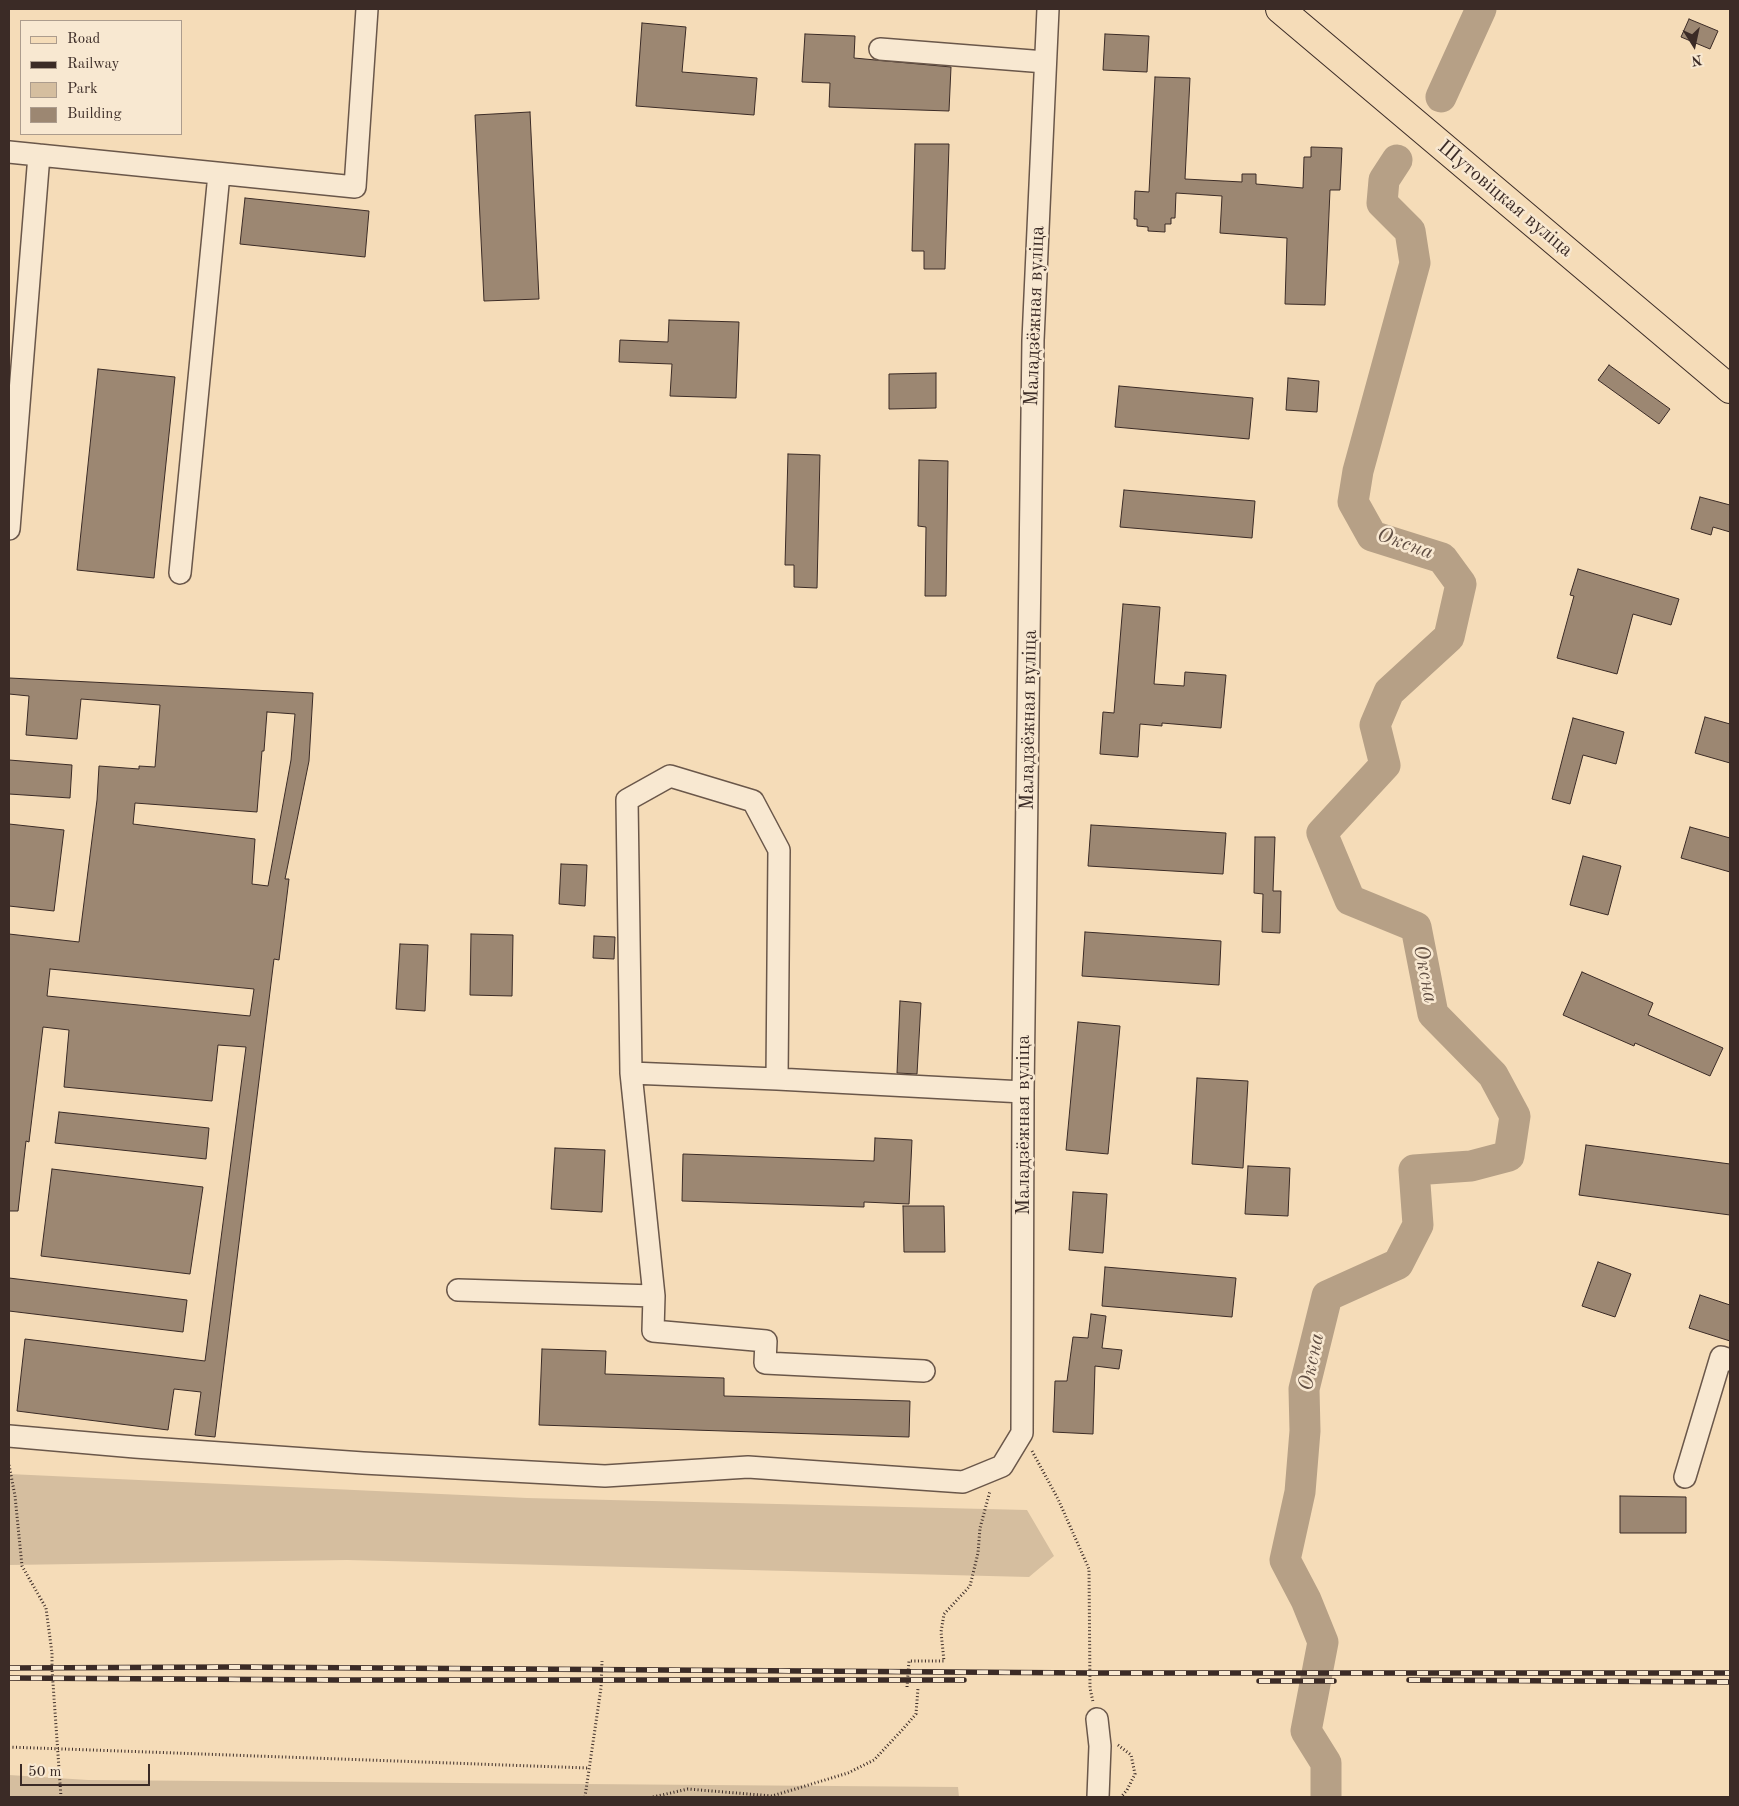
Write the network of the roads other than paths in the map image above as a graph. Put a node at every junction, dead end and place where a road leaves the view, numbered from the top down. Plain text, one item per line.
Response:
1 (367, 9) edge
2 (1048, 9) edge
3 (1280, 9) edge
4 (880, 49) dead end
5 (1045, 62) junction
6 (9, 152) edge
7 (39, 155) junction
8 (219, 174) junction
9 (1730, 389) edge
10 (9, 529) edge
11 (180, 573) dead end
12 (630, 1073) junction
13 (777, 1079) junction
14 (1024, 1092) junction
15 (458, 1290) dead end
16 (654, 1296) junction
17 (1730, 1360) edge
18 (924, 1371) dead end
19 (9, 1436) edge
20 (1685, 1477) dead end
21 (1097, 1719) road end
22 (1098, 1797) edge

1 - 8 street
2 - 5 street, Маладзёжная вуліца
3 - 9 main road, Шутовіцкая вуліца
4 - 5 street
5 - 14 street, Маладзёжная вуліца
6 - 7 street
7 - 8 street
7 - 10 street
8 - 11 street
12 - 13 street
12 - 13 street
12 - 16 street
13 - 14 street
14 - 19 street, Маладзёжная вуліца
15 - 16 street
16 - 18 street
17 - 20 street
21 - 22 street

